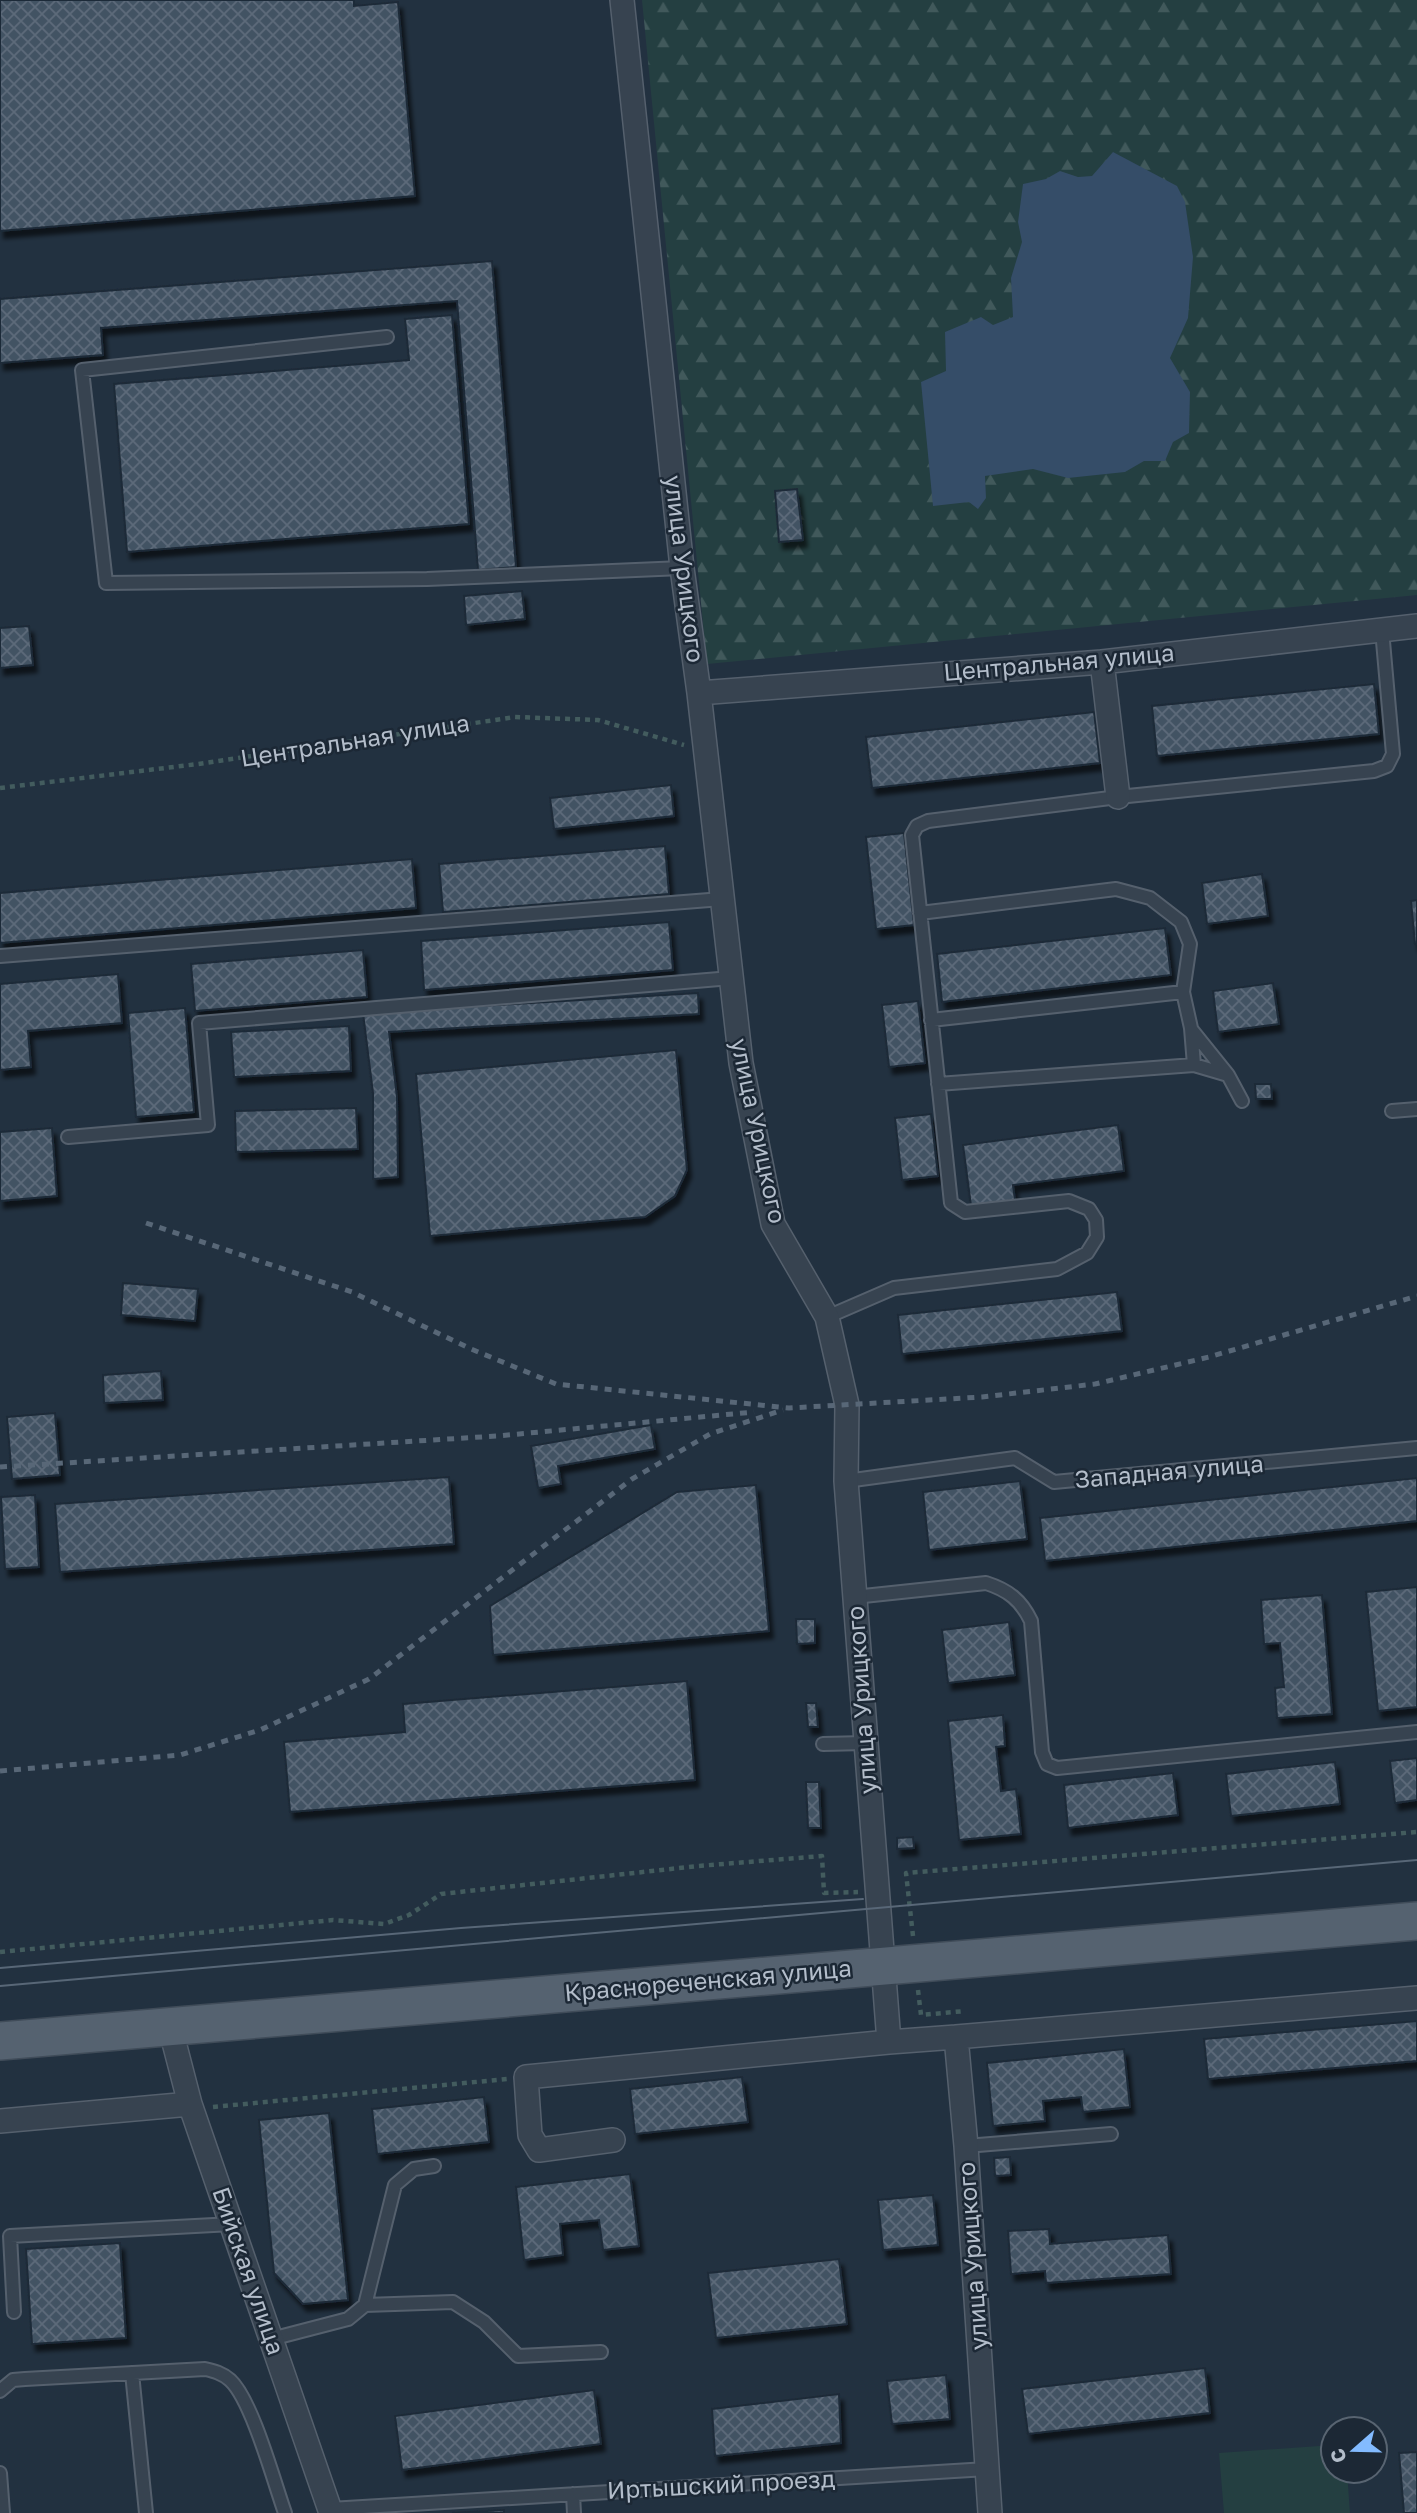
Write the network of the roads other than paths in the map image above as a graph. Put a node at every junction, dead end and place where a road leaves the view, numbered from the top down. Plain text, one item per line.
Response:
1 (622, 0) edge
2 (387, 337) dead end
3 (681, 568) junction
4 (1417, 626) edge
5 (1382, 630) junction
6 (1102, 662) junction
7 (699, 692) junction
8 (1118, 797) junction
9 (722, 899) junction
10 (920, 913) junction
11 (0, 956) edge
12 (731, 978) junction
13 (1183, 992) junction
14 (931, 1020) junction
15 (1191, 1028) junction
16 (1194, 1065) junction
17 (1228, 1075) junction
18 (938, 1084) junction
19 (1242, 1101) dead end
20 (1417, 1109) edge
21 (1392, 1111) dead end
22 (68, 1137) dead end
23 (827, 1317) junction
24 (1417, 1448) edge
25 (846, 1481) junction
26 (854, 1597) junction
27 (1417, 1732) edge
28 (865, 1743) junction
29 (823, 1744) dead end
30 (1417, 1921) edge
31 (899, 1963) junction
32 (1417, 1998) edge
33 (170, 2026) junction
34 (956, 2037) junction
35 (0, 2041) edge
36 (889, 2042) junction
37 (191, 2107) junction
38 (0, 2120) edge
39 (1111, 2134) dead end
40 (613, 2140) dead end
41 (966, 2146) junction
42 (434, 2166) dead end
43 (232, 2224) junction
44 (365, 2305) junction
45 (15, 2312) dead end
46 (271, 2340) junction
47 (601, 2352) dead end
48 (132, 2373) junction
49 (0, 2391) edge
50 (987, 2469) junction
51 (0, 2473) edge
52 (573, 2494) junction
53 (357, 2510) edge
54 (331, 2511) edge
55 (3, 2513) edge
56 (146, 2513) edge
57 (285, 2513) edge
58 (574, 2513) edge
59 (990, 2513) edge

1 - 3 street, улица Урицкого
2 - 3 lane
3 - 7 street, улица Урицкого
4 - 5 street, Центральная улица
5 - 6 street, Центральная улица
5 - 8 lane
6 - 7 street, Центральная улица
6 - 8 street
7 - 9 street, улица Урицкого
8 - 10 lane
9 - 11 lane
9 - 12 street, улица Урицкого
10 - 13 lane
10 - 14 lane
12 - 22 lane
12 - 23 street, улица Урицкого
13 - 14 lane
13 - 15 lane
14 - 18 lane
15 - 16 lane
15 - 17 lane
16 - 17 lane
16 - 18 lane
17 - 19 lane
18 - 23 lane
20 - 21 lane
23 - 25 street, улица Урицкого
24 - 25 lane, Западная улица
25 - 26 street, улица Урицкого
26 - 27 lane
26 - 28 street, улица Урицкого
28 - 29 lane
28 - 31 street, улица Урицкого
30 - 31 main road, Краснореченская улица
31 - 33 main road, Краснореченская улица
31 - 36 street, улица Урицкого
32 - 34 street
33 - 35 main road, Краснореченская улица
33 - 37 street, Бийская улица
34 - 36 street
34 - 41 street, улица Урицкого
36 - 40 street
37 - 38 street
37 - 43 street, Бийская улица
39 - 41 lane
41 - 50 street, улица Урицкого
42 - 44 lane
43 - 45 lane
43 - 46 street, Бийская улица
44 - 46 lane
44 - 47 lane
46 - 54 street, Бийская улица
48 - 49 lane
48 - 56 lane
48 - 57 lane
50 - 52 lane, Иртышский проезд
50 - 59 street, улица Урицкого
51 - 55 lane
52 - 53 lane, Иртышский проезд
52 - 58 lane
53 - 54 lane, Иртышский проезд

